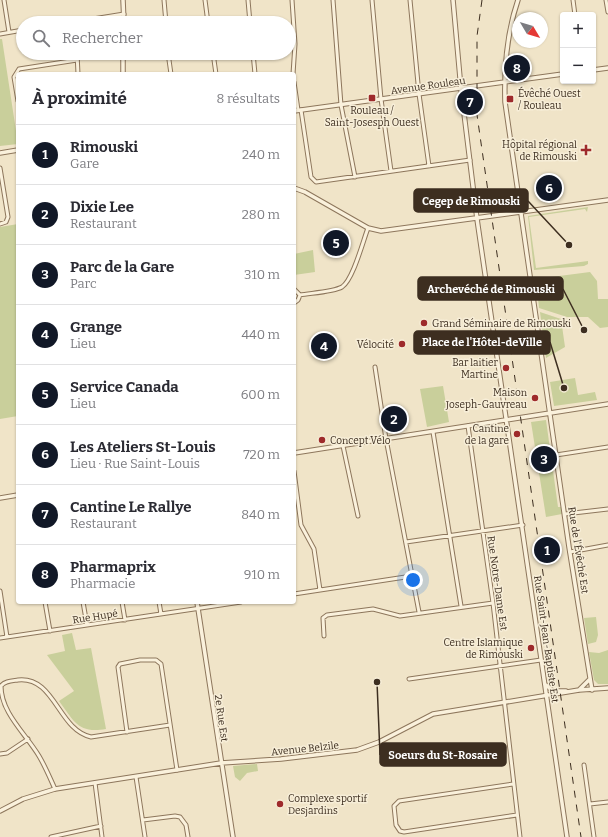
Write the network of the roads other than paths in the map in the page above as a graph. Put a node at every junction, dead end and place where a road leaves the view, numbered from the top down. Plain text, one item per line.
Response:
1 (4, 0) edge
2 (123, 0) edge
3 (164, 0) edge
4 (205, 0) edge
5 (248, 0) edge
6 (292, 0) edge
7 (333, 0) edge
8 (372, 0) edge
9 (410, 0) edge
10 (452, 0) edge
11 (518, 0) edge
12 (573, 0) edge
13 (606, 0) edge
14 (575, 12) edge
15 (608, 12) edge
16 (124, 14) joint
17 (112, 16) edge
18 (165, 16) edge
19 (207, 16) edge
20 (249, 16) edge
21 (293, 16) edge
22 (16, 31) edge
23 (9, 32) junction
24 (0, 34) edge
25 (78, 60) joint
26 (123, 60) edge
27 (169, 60) edge
28 (214, 60) edge
29 (254, 60) edge
30 (294, 60) edge
31 (608, 68) edge
32 (596, 70) edge
33 (17, 72) edge
34 (78, 72) edge
35 (123, 72) edge
36 (171, 72) edge
37 (216, 72) edge
38 (255, 72) edge
39 (293, 72) edge
40 (16, 74) edge
41 (560, 74) edge
42 (505, 83) junction
43 (16, 89) edge
44 (461, 89) junction
45 (419, 94) junction
46 (381, 99) junction
47 (341, 105) junction
48 (297, 110) edge
49 (16, 150) edge
50 (0, 153) edge
51 (470, 160) junction
52 (429, 166) junction
53 (0, 168) edge
54 (391, 171) junction
55 (354, 177) junction
56 (296, 189) edge
57 (608, 200) edge
58 (521, 212) junction
59 (477, 219) junction
60 (0, 224) edge
61 (368, 228) junction
62 (296, 291) edge
63 (300, 295) junction
64 (296, 302) edge
65 (375, 367) dead end
66 (608, 404) edge
67 (550, 413) junction
68 (507, 420) junction
69 (468, 426) junction
70 (433, 432) junction
71 (386, 439) junction
72 (343, 446) junction
73 (608, 447) edge
74 (296, 453) edge
75 (556, 455) junction
76 (296, 486) edge
77 (16, 495) edge
78 (0, 498) edge
79 (608, 509) edge
80 (565, 514) junction
81 (358, 516) dead end
82 (523, 524) junction
83 (482, 531) junction
84 (449, 536) junction
85 (406, 542) junction
86 (608, 545) edge
87 (570, 552) junction
88 (412, 576) junction
89 (320, 590) junction
90 (0, 591) edge
91 (296, 594) edge
92 (493, 603) junction
93 (45, 604) edge
94 (82, 604) edge
95 (122, 604) edge
96 (159, 604) edge
97 (197, 604) edge
98 (223, 604) edge
99 (461, 606) junction
100 (198, 608) junction
101 (419, 612) junction
102 (161, 614) junction
103 (125, 620) junction
104 (86, 625) junction
105 (50, 631) junction
106 (324, 636) dead end
107 (7, 637) junction
108 (0, 638) edge
109 (541, 660) junction
110 (500, 666) junction
111 (409, 679) dead end
112 (590, 679) junction
113 (545, 684) junction
114 (0, 686) edge
115 (608, 688) edge
116 (579, 690) junction
117 (592, 690) junction
118 (570, 692) junction
119 (547, 696) junction
120 (504, 702) junction
121 (170, 725) junction
122 (127, 732) junction
123 (28, 739) junction
124 (0, 754) edge
125 (221, 763) junction
126 (584, 764) dead end
127 (177, 770) junction
128 (136, 777) junction
129 (96, 783) junction
130 (513, 784) junction
131 (55, 789) junction
132 (608, 802) edge
133 (590, 804) junction
134 (0, 811) edge
135 (517, 815) junction
136 (143, 820) junction
137 (101, 826) junction
138 (51, 837) edge
139 (102, 837) edge
140 (145, 837) edge
141 (188, 837) edge
142 (232, 837) edge
143 (520, 837) edge
144 (567, 837) edge
145 (594, 837) edge

1 - 23 street
2 - 16 street
3 - 18 street
4 - 19 street
5 - 20 street
6 - 21 street
7 - 47 street
8 - 46 street
9 - 45 street
10 - 44 street, Rue Saint-Jean-Baptiste Est
11 - 42 street, Rue de l'Évêché Est
12 - 14 street
13 - 15 street
16 - 17 street
22 - 23 street
23 - 24 street
25 - 33 street
25 - 34 street
26 - 35 street
27 - 36 street
28 - 37 street
29 - 38 street
30 - 39 street
31 - 32 street
40 - 43 street
41 - 42 street, Avenue Rouleau
42 - 44 street, Avenue Rouleau
42 - 58 street, Rue de l'Évêché Est
44 - 45 street, Avenue Rouleau
44 - 51 street, Rue Saint-Jean-Baptiste Est
45 - 46 street, Avenue Rouleau
45 - 52 street
46 - 47 street, Avenue Rouleau
46 - 54 street
47 - 48 street, Avenue Rouleau
47 - 55 street
48 - 55 street
49 - 50 street
51 - 52 street
51 - 59 street, Rue Saint-Jean-Baptiste Est
52 - 54 street
53 - 60 street
54 - 55 street
56 - 61 street
57 - 58 street
58 - 59 street
58 - 67 street, Rue de l'Évêché Est
59 - 61 street
59 - 68 street, Rue Saint-Jean-Baptiste Est
61 - 63 street
62 - 63 street
63 - 64 street
65 - 71 street
66 - 67 street
67 - 68 street
67 - 75 street, Rue de l'Évêché Est
68 - 69 street
68 - 82 street, Rue Saint-Jean-Baptiste Est
69 - 70 street
69 - 83 street, Rue Notre-Dame Est
70 - 71 street
70 - 84 street
71 - 72 street
71 - 85 street
72 - 74 street
72 - 81 street
73 - 75 street
75 - 80 street, Rue de l'Évêché Est
76 - 89 street
77 - 78 street
79 - 80 street
80 - 87 street, Rue de l'Évêché Est
82 - 83 street
82 - 109 street, Rue Saint-Jean-Baptiste Est
83 - 84 street
83 - 92 street, Rue Notre-Dame Est
84 - 85 street
84 - 99 street
85 - 88 street
86 - 87 street
87 - 112 street, Rue de l'Évêché Est
88 - 89 street
88 - 101 street
89 - 91 street
90 - 107 street
92 - 99 street
92 - 110 street, Rue Notre-Dame Est
93 - 105 street
94 - 104 street
95 - 103 street
96 - 102 street
97 - 100 street, 2e Rue Est
98 - 100 street, Rue Hupé
99 - 101 street
100 - 102 street, Rue Hupé
100 - 125 street, 2e Rue Est
101 - 106 street
102 - 103 street, Rue Hupé
103 - 104 street, Rue Hupé
104 - 105 street, Rue Hupé
105 - 107 street, Rue Hupé
107 - 108 street, Rue Hupé
109 - 110 street
109 - 113 street, Rue Saint-Jean-Baptiste Est
110 - 111 street
110 - 120 street, Rue Notre-Dame Est
112 - 116 street
112 - 117 street, Rue de l'Évêché Est
113 - 118 street
113 - 119 street, Rue Saint-Jean-Baptiste Est
114 - 122 street
114 - 123 street
115 - 117 street, Avenue Belzile
116 - 117 street, Avenue Belzile
116 - 118 street, Avenue Belzile
118 - 119 street, Avenue Belzile
119 - 120 street, Avenue Belzile
119 - 144 street, Rue Saint-Jean-Baptiste Est
120 - 125 street, Avenue Belzile
120 - 130 street, Rue Notre-Dame Est
121 - 122 street
121 - 122 street
121 - 127 street
123 - 124 street
123 - 131 street
125 - 127 street, Avenue Belzile
125 - 142 street, 2e Rue Est
126 - 133 street
127 - 128 street, Avenue Belzile
128 - 129 street, Avenue Belzile
128 - 136 street
129 - 131 street, Avenue Belzile
129 - 137 street
130 - 135 street, Rue Notre-Dame Est
130 - 135 street
131 - 134 street, Avenue Belzile
132 - 133 street
133 - 145 street
135 - 143 street, Rue Notre-Dame Est
136 - 140 street
136 - 141 street
137 - 138 street
137 - 139 street

